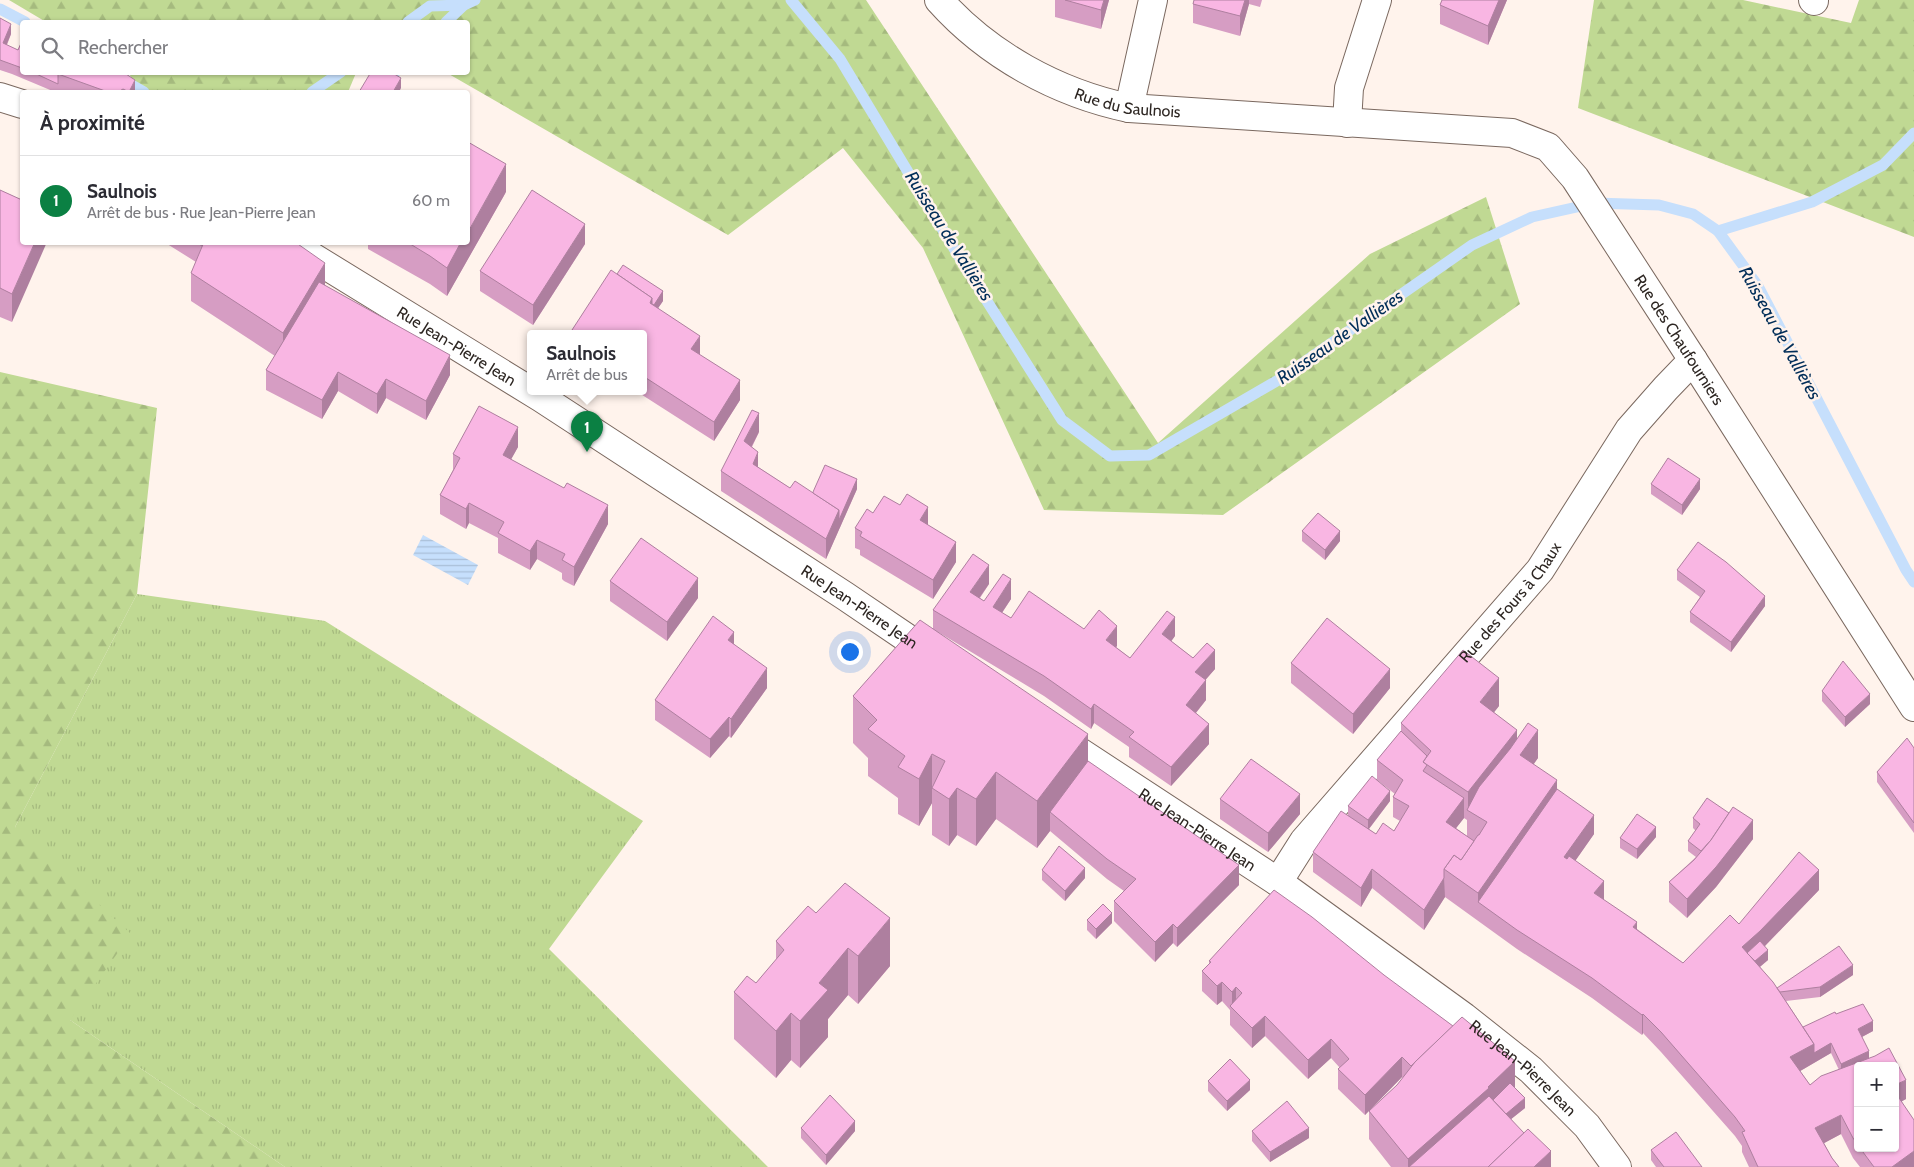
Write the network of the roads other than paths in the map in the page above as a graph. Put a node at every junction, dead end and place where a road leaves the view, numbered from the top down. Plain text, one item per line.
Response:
1 (939, 0) edge
2 (1153, 0) edge
3 (1377, 0) edge
4 (0, 96) edge
5 (20, 103) edge
6 (1129, 108) junction
7 (1346, 123) junction
8 (293, 245) edge
9 (1693, 360) junction
10 (527, 389) edge
11 (537, 395) edge
12 (957, 672) edge
13 (1914, 708) edge
14 (1037, 725) edge
15 (1278, 882) junction
16 (1618, 1167) edge

1 - 6 street, Rue du Saulnois
2 - 6 street
3 - 7 street
4 - 5 street
6 - 7 street, Rue du Saulnois
7 - 9 street, Rue des Chaufourniers
8 - 10 street, Rue Jean-Pierre Jean
9 - 13 street, Rue des Chaufourniers
9 - 15 street, Rue des Fours à Chaux
11 - 12 street, Rue Jean-Pierre Jean
14 - 15 street, Rue Jean-Pierre Jean
15 - 16 street, Rue Jean-Pierre Jean

